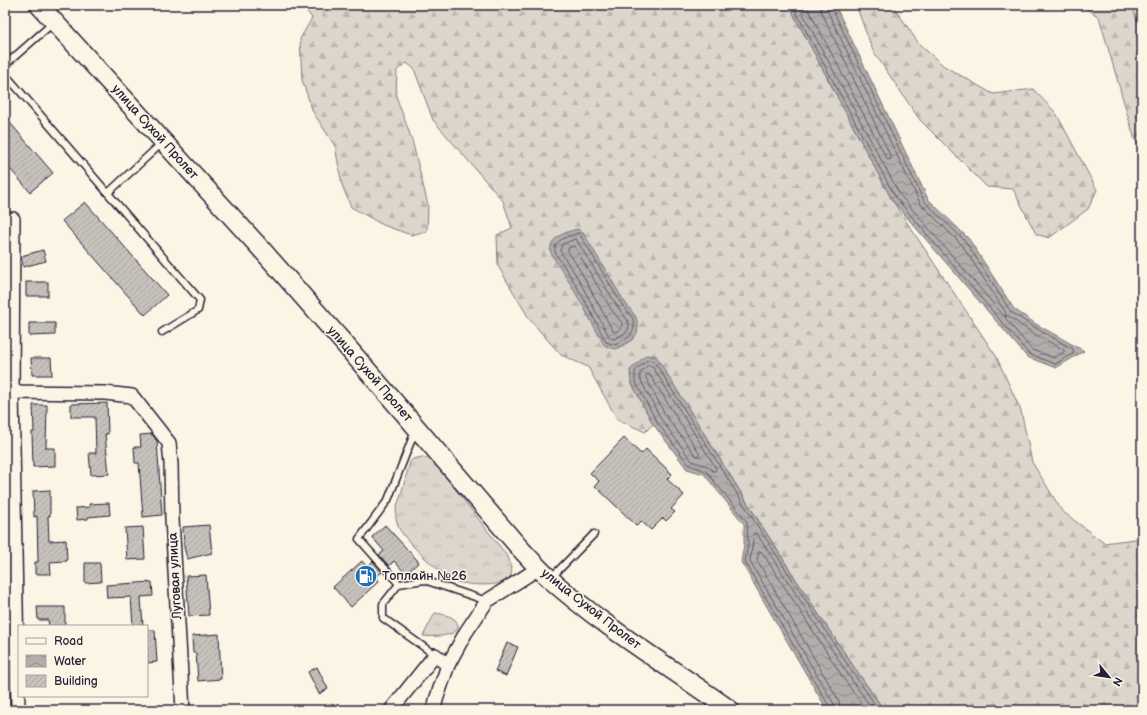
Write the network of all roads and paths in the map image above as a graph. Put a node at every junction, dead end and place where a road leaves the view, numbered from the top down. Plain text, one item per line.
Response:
1 (39, 5) edge
2 (54, 22) junction
3 (5, 65) edge
4 (5, 74) edge
5 (163, 142) junction
6 (108, 193) junction
7 (13, 219) dead end
8 (162, 332) dead end
9 (8, 392) edge
10 (416, 427) junction
11 (594, 534) dead end
12 (544, 573) junction
13 (399, 584) junction
14 (487, 601) junction
15 (435, 655) junction
16 (448, 665) junction
17 (18, 710) edge
18 (183, 710) edge
19 (391, 710) edge
20 (434, 710) edge
21 (730, 710) edge

1 - 2 main road, улица Сухой Пролет
2 - 3 lane
2 - 5 main road, улица Сухой Пролет
4 - 6 lane
5 - 6 lane
5 - 10 main road, улица Сухой Пролет
6 - 8 lane
7 - 9 street
9 - 17 street
9 - 18 street, Луговая улица
10 - 12 main road, улица Сухой Пролет
10 - 13 lane
11 - 12 lane
12 - 14 street
12 - 21 main road, улица Сухой Пролет
13 - 14 lane
13 - 15 lane
14 - 16 street
15 - 16 street
15 - 19 street
16 - 20 street

